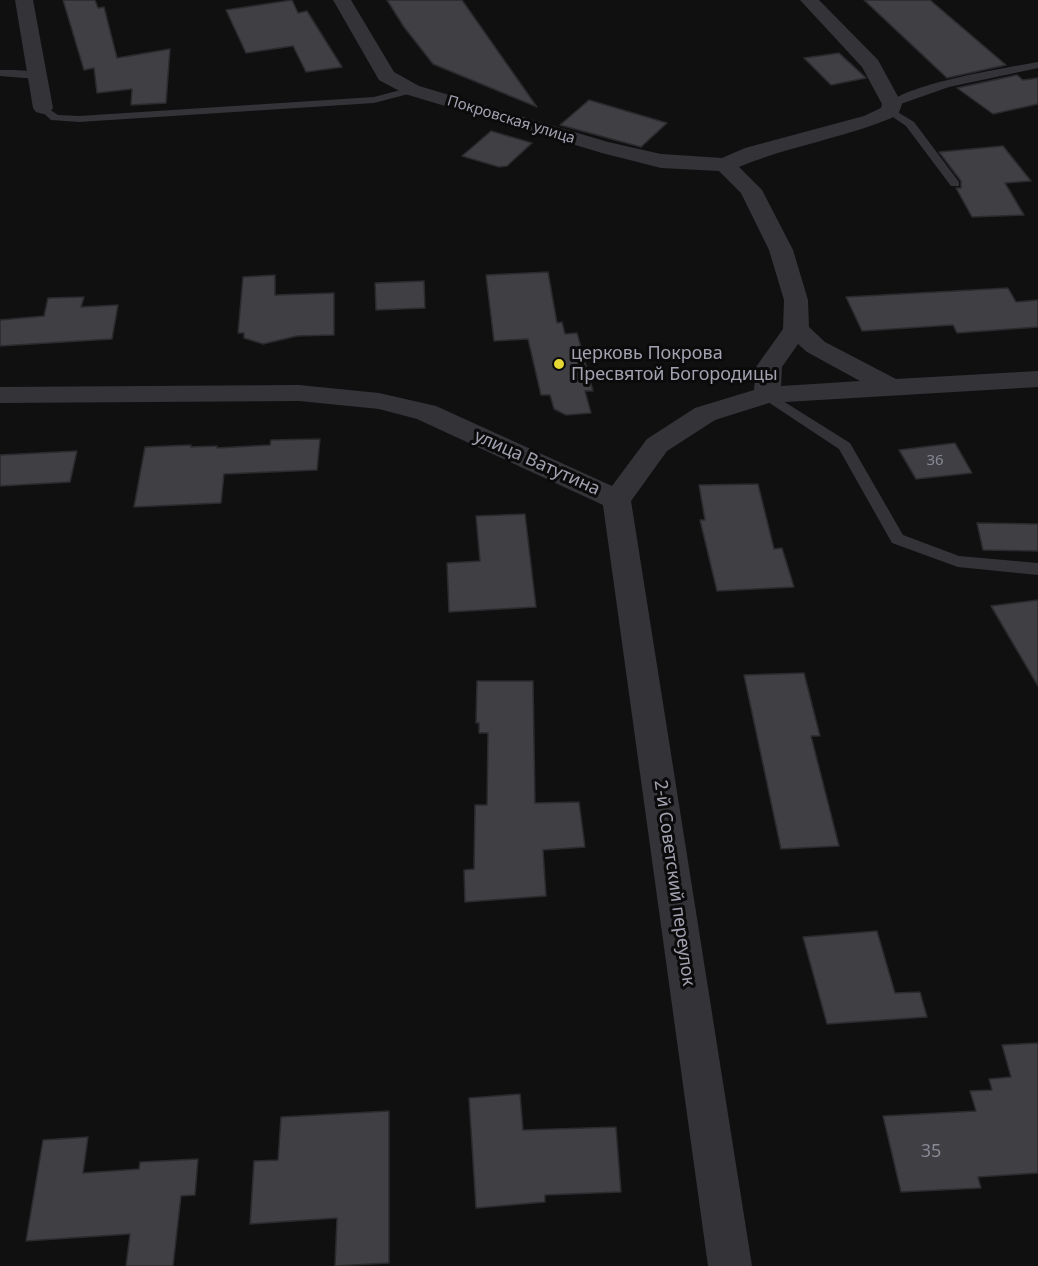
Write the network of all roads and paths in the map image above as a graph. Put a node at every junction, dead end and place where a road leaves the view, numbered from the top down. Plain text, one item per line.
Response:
1 (24, 0) edge
2 (342, 0) edge
3 (809, 0) edge
4 (1038, 65) edge
5 (0, 73) edge
6 (38, 76) junction
7 (412, 90) junction
8 (43, 108) joint
9 (891, 108) junction
10 (725, 165) junction
11 (955, 184) dead end
12 (796, 328) junction
13 (1038, 379) edge
14 (891, 388) junction
15 (0, 395) edge
16 (767, 395) junction
17 (617, 500) junction
18 (1038, 569) edge
19 (730, 1266) edge

1 - 6 street
2 - 7 street, Покровская улица
3 - 9 street
4 - 9 lane
5 - 6 lane
6 - 8 street
7 - 8 lane
7 - 10 street, Покровская улица
9 - 10 street
9 - 11 lane
10 - 12 street
12 - 14 street
12 - 16 street
13 - 14 street, улица Ватутина
14 - 16 street, улица Ватутина
15 - 17 street, улица Ватутина
16 - 17 street, улица Ватутина
16 - 18 lane
17 - 19 street, 2-й Советский переулок

